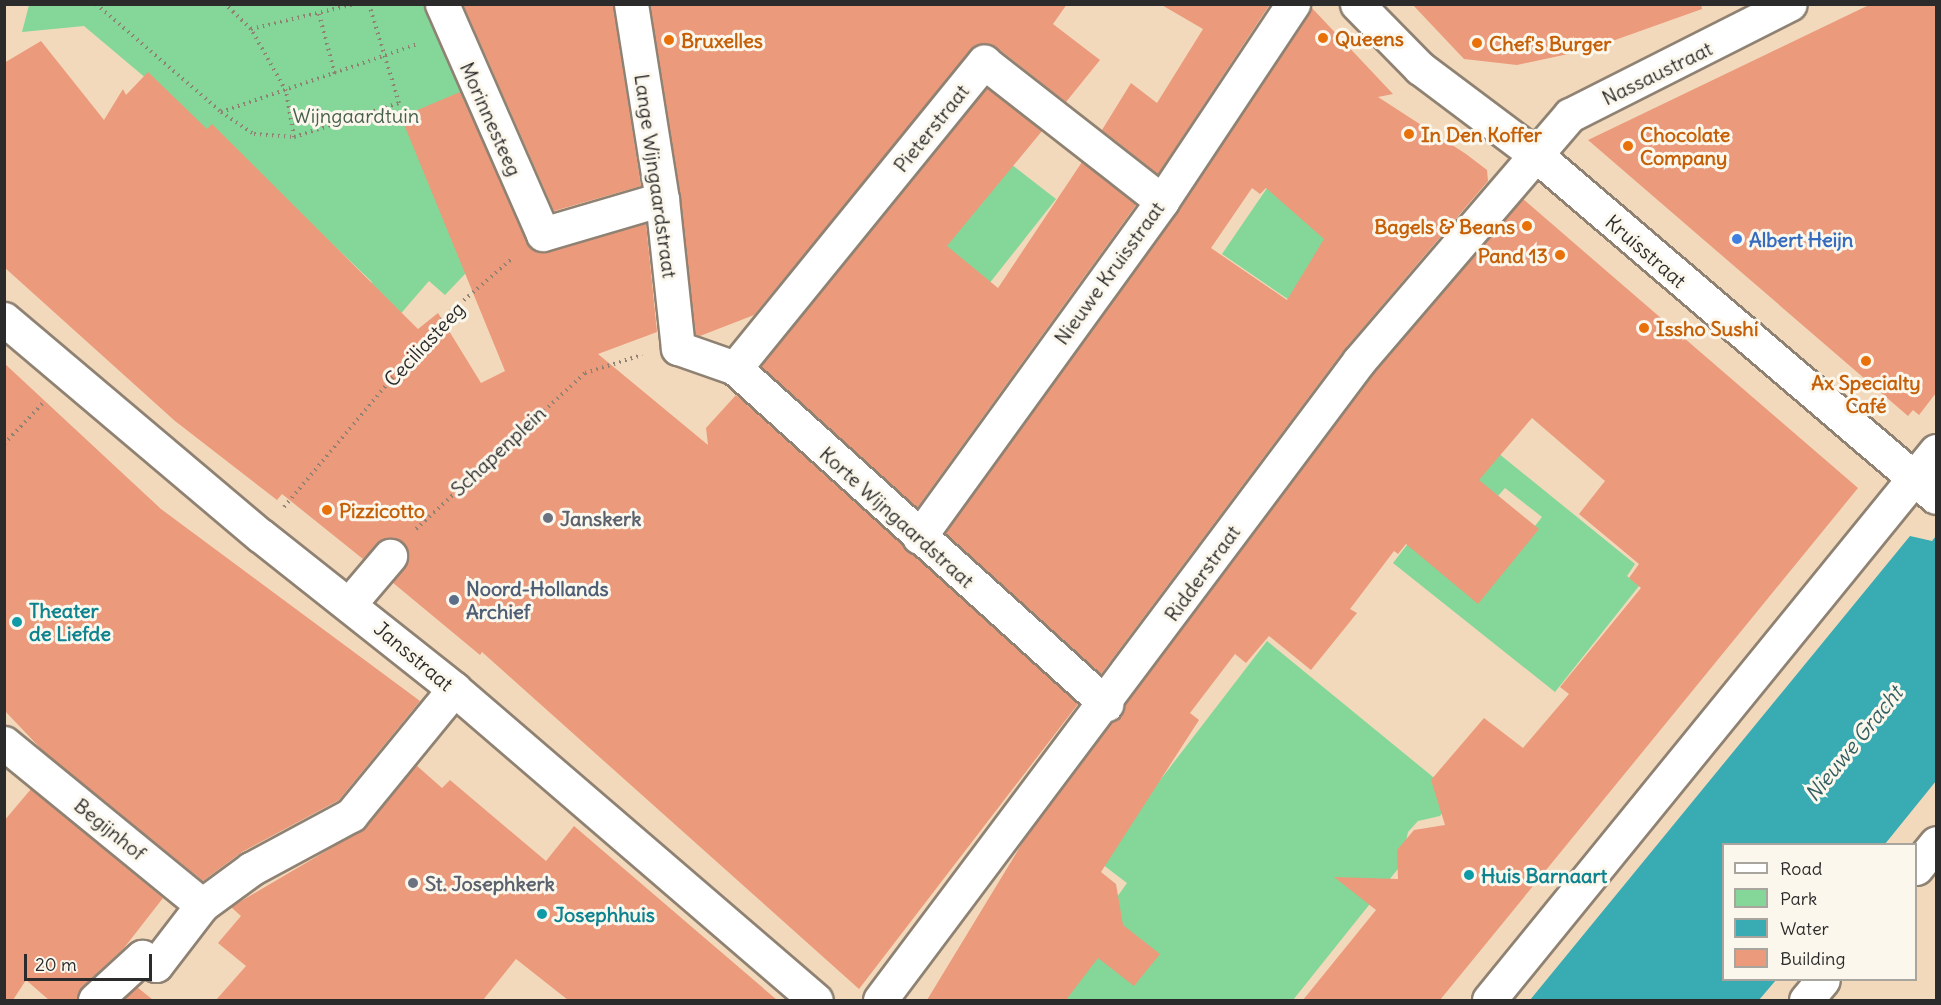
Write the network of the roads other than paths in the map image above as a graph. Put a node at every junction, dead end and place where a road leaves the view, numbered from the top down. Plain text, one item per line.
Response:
1 (631, 4) edge
2 (1293, 4) edge
3 (1357, 4) edge
4 (1790, 4) edge
5 (446, 17) edge
6 (1536, 155) junction
7 (662, 199) junction
8 (1162, 201) junction
9 (4, 319) edge
10 (678, 348) joint
11 (735, 368) junction
12 (1936, 451) edge
13 (1926, 488) edge
14 (919, 537) junction
15 (390, 556) road end
16 (350, 603) junction
17 (454, 689) junction
18 (1106, 704) junction
19 (9, 756) edge
20 (1936, 843) edge
21 (1917, 867) edge
22 (202, 905) junction
23 (1822, 981) edge
24 (95, 1000) edge
25 (816, 1000) edge
26 (880, 1000) edge
27 (1489, 1000) edge
28 (1806, 1000) edge

1 - 7 street, Lange Wijngaardstraat
2 - 8 street, Nieuwe Kruisstraat
3 - 6 street, Kruisstraat
4 - 6 street, Nassaustraat
5 - 7 street, Morinnesteeg
6 - 13 street, Kruisstraat
6 - 18 street, Ridderstraat
7 - 10 street, Lange Wijngaardstraat
8 - 11 street, Pieterstraat
8 - 14 street, Nieuwe Kruisstraat
9 - 16 street, Jansstraat
10 - 11 street, Korte Wijngaardstraat
11 - 14 street, Korte Wijngaardstraat
12 - 13 street
13 - 27 street
14 - 18 street, Korte Wijngaardstraat
15 - 16 street
16 - 17 street, Jansstraat
17 - 22 street
17 - 25 street, Jansstraat
18 - 26 street, Ridderstraat
19 - 22 street, Begijnhof
20 - 21 street
22 - 24 street
23 - 28 street

